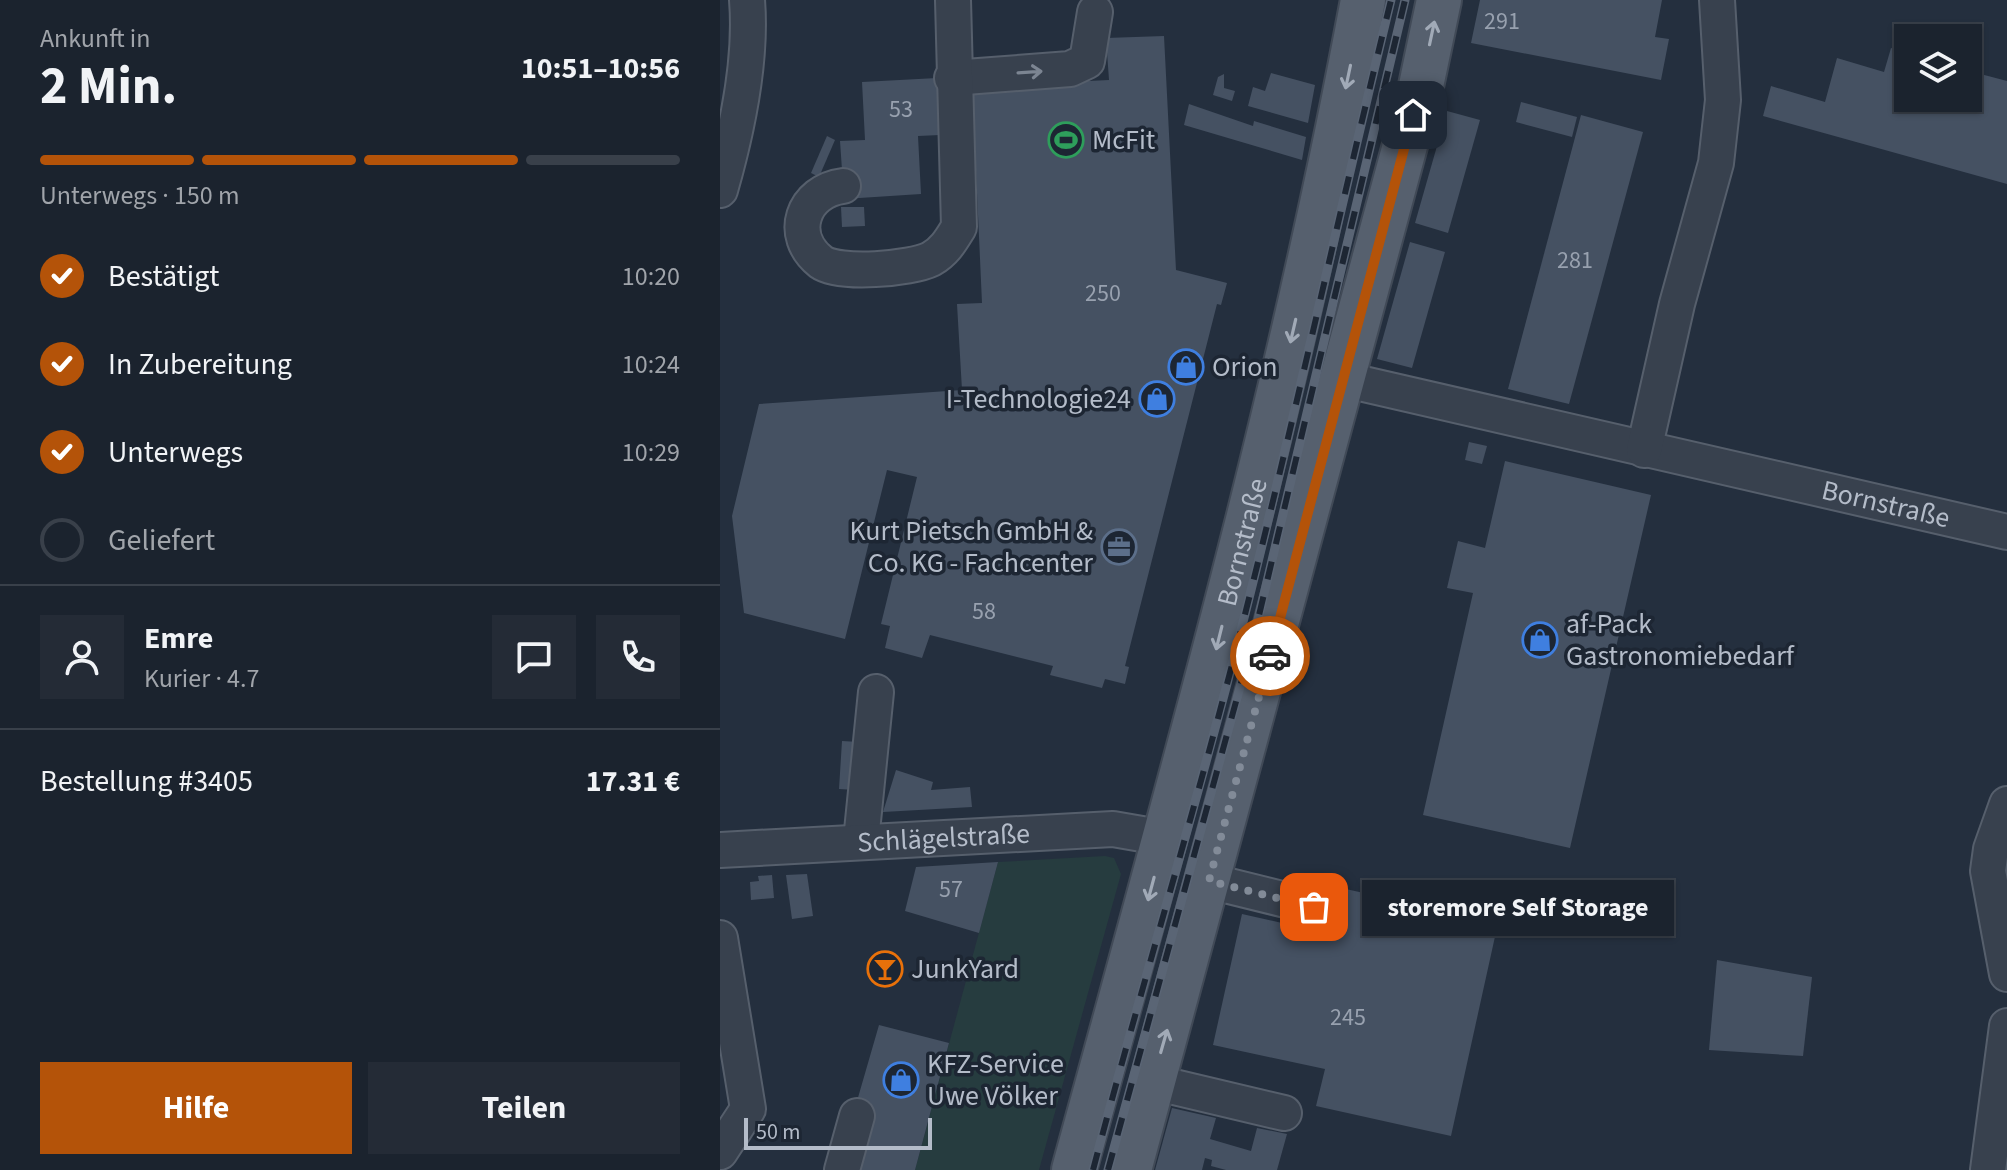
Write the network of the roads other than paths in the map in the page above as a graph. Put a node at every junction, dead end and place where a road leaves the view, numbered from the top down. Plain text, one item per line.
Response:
1 (747, 0) edge
2 (953, 0) edge
3 (1363, 0) edge
4 (1439, 0) edge
5 (1717, 0) edge
6 (1095, 12) dead end
7 (952, 78) junction
8 (843, 186) dead end
9 (720, 190) edge
10 (1342, 379) junction
11 (1644, 450) junction
12 (2007, 532) edge
13 (876, 692) dead end
14 (2007, 804) edge
15 (1165, 838) junction
16 (861, 841) junction
17 (720, 850) edge
18 (1209, 881) junction
19 (1314, 907) dead end
20 (720, 938) edge
21 (2007, 974) edge
22 (2007, 1026) edge
23 (1153, 1082) junction
24 (1284, 1113) dead end
25 (857, 1116) dead end
26 (720, 1152) edge
27 (842, 1170) edge
28 (1074, 1170) edge
29 (1129, 1170) edge
30 (1988, 1170) edge

1 - 9 street
2 - 7 street
3 -> 15 main road, Bornstraße
10 -> 4 main road, Bornstraße
5 - 11 street
7 -> 6 street
7 - 8 street
10 - 11 street, Bornstraße
10 - 18 main road, Bornstraße
11 - 12 street, Bornstraße
13 - 16 street
14 - 21 street
15 - 16 street, Schlägelstraße
15 -> 28 main road, Bornstraße
16 - 17 street, Schlägelstraße
18 - 19 street
23 -> 18 main road, Bornstraße
20 - 26 street
22 - 30 street
23 - 24 street
23 - 29 main road, Bornstraße
25 - 27 street

